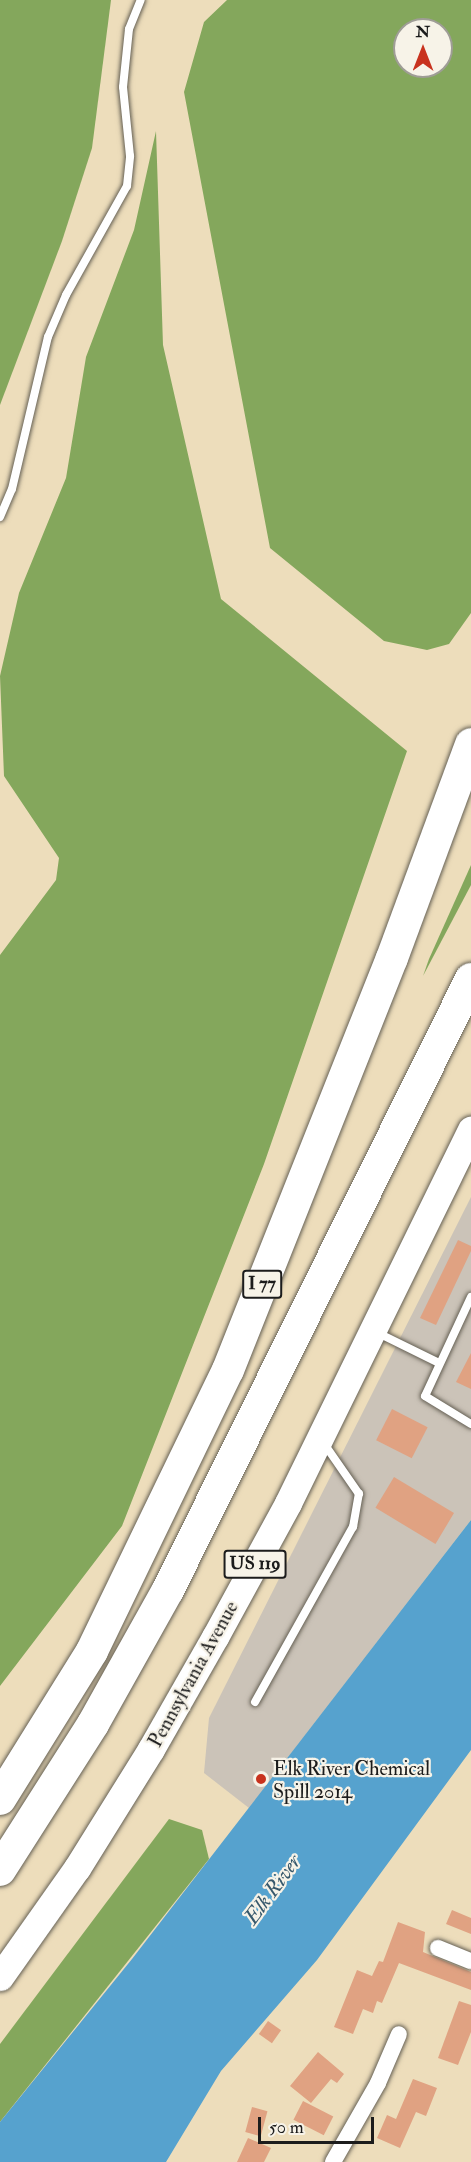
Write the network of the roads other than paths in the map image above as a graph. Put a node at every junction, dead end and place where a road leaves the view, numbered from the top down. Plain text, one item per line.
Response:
1 (141, 0) edge
2 (0, 517) edge
3 (471, 744) edge
4 (471, 979) edge
5 (471, 1129) edge
6 (471, 1297) edge
7 (370, 1330) junction
8 (439, 1363) junction
9 (471, 1424) edge
10 (319, 1437) junction
11 (255, 1701) dead end
12 (0, 1799) edge
13 (0, 1870) edge
14 (438, 1948) dead end
15 (471, 1961) edge
16 (0, 1977) edge
17 (399, 2034) dead end
18 (333, 2162) edge

1 - 2 lane
3 - 12 highway, I 77
4 - 13 highway, I 77
5 - 7 main road, Pennsylvania Avenue / US 119
6 - 8 lane
7 - 8 lane
7 - 10 main road, Pennsylvania Avenue / US 119
8 - 9 lane
10 - 11 lane
10 - 16 main road, Pennsylvania Avenue / US 119
14 - 15 street
17 - 18 street

